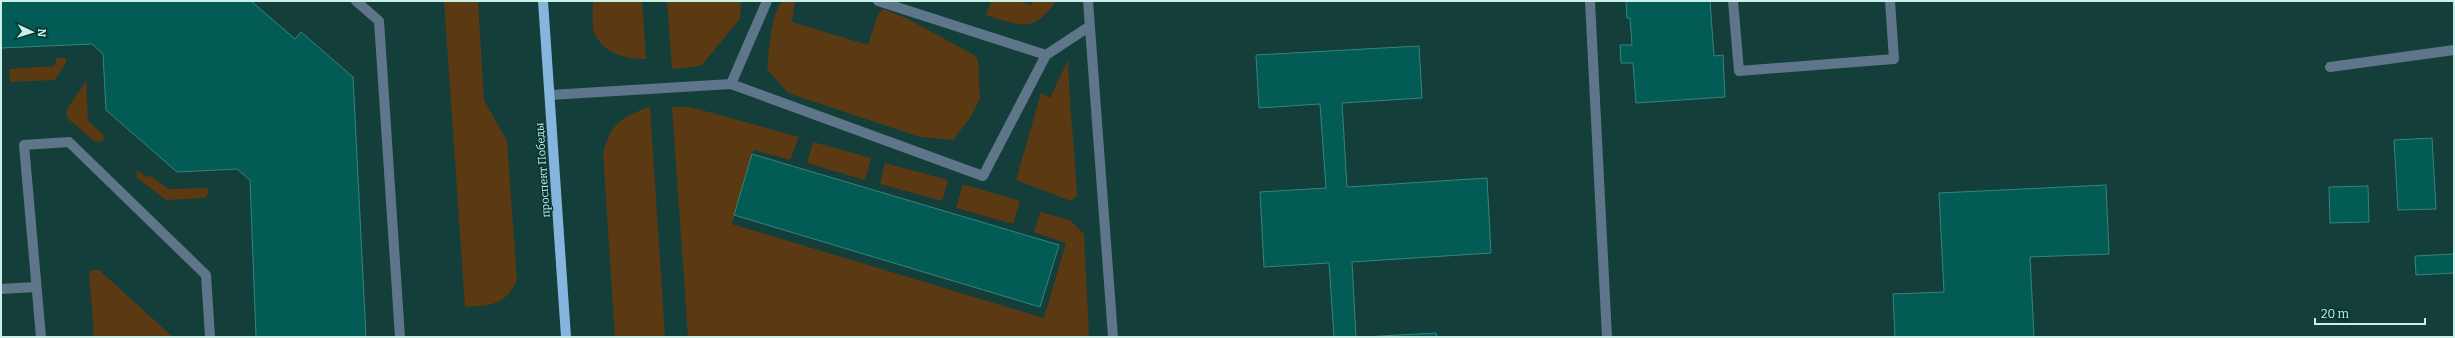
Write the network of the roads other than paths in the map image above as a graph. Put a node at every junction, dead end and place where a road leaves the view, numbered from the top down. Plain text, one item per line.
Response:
1 (356, 1) edge
2 (543, 1) edge
3 (767, 1) edge
4 (878, 1) edge
5 (1088, 1) edge
6 (1590, 1) edge
7 (1733, 1) edge
8 (1890, 1) edge
9 (1090, 26) junction
10 (2454, 50) edge
11 (1046, 55) junction
12 (2330, 67) dead end
13 (731, 84) junction
14 (550, 95) junction
15 (36, 287) junction
16 (1, 289) edge
17 (41, 337) edge
18 (210, 337) edge
19 (400, 337) edge
20 (566, 337) edge
21 (1113, 337) edge
22 (1607, 337) edge

1 - 19 lane
2 - 14 main road, проспект Победы
3 - 13 lane
4 - 11 lane
5 - 9 lane
6 - 22 lane
7 - 8 lane
9 - 11 lane
9 - 21 lane
10 - 12 lane
11 - 13 lane
13 - 14 lane
14 - 20 main road, проспект Победы
15 - 16 lane
15 - 17 lane
15 - 18 lane

